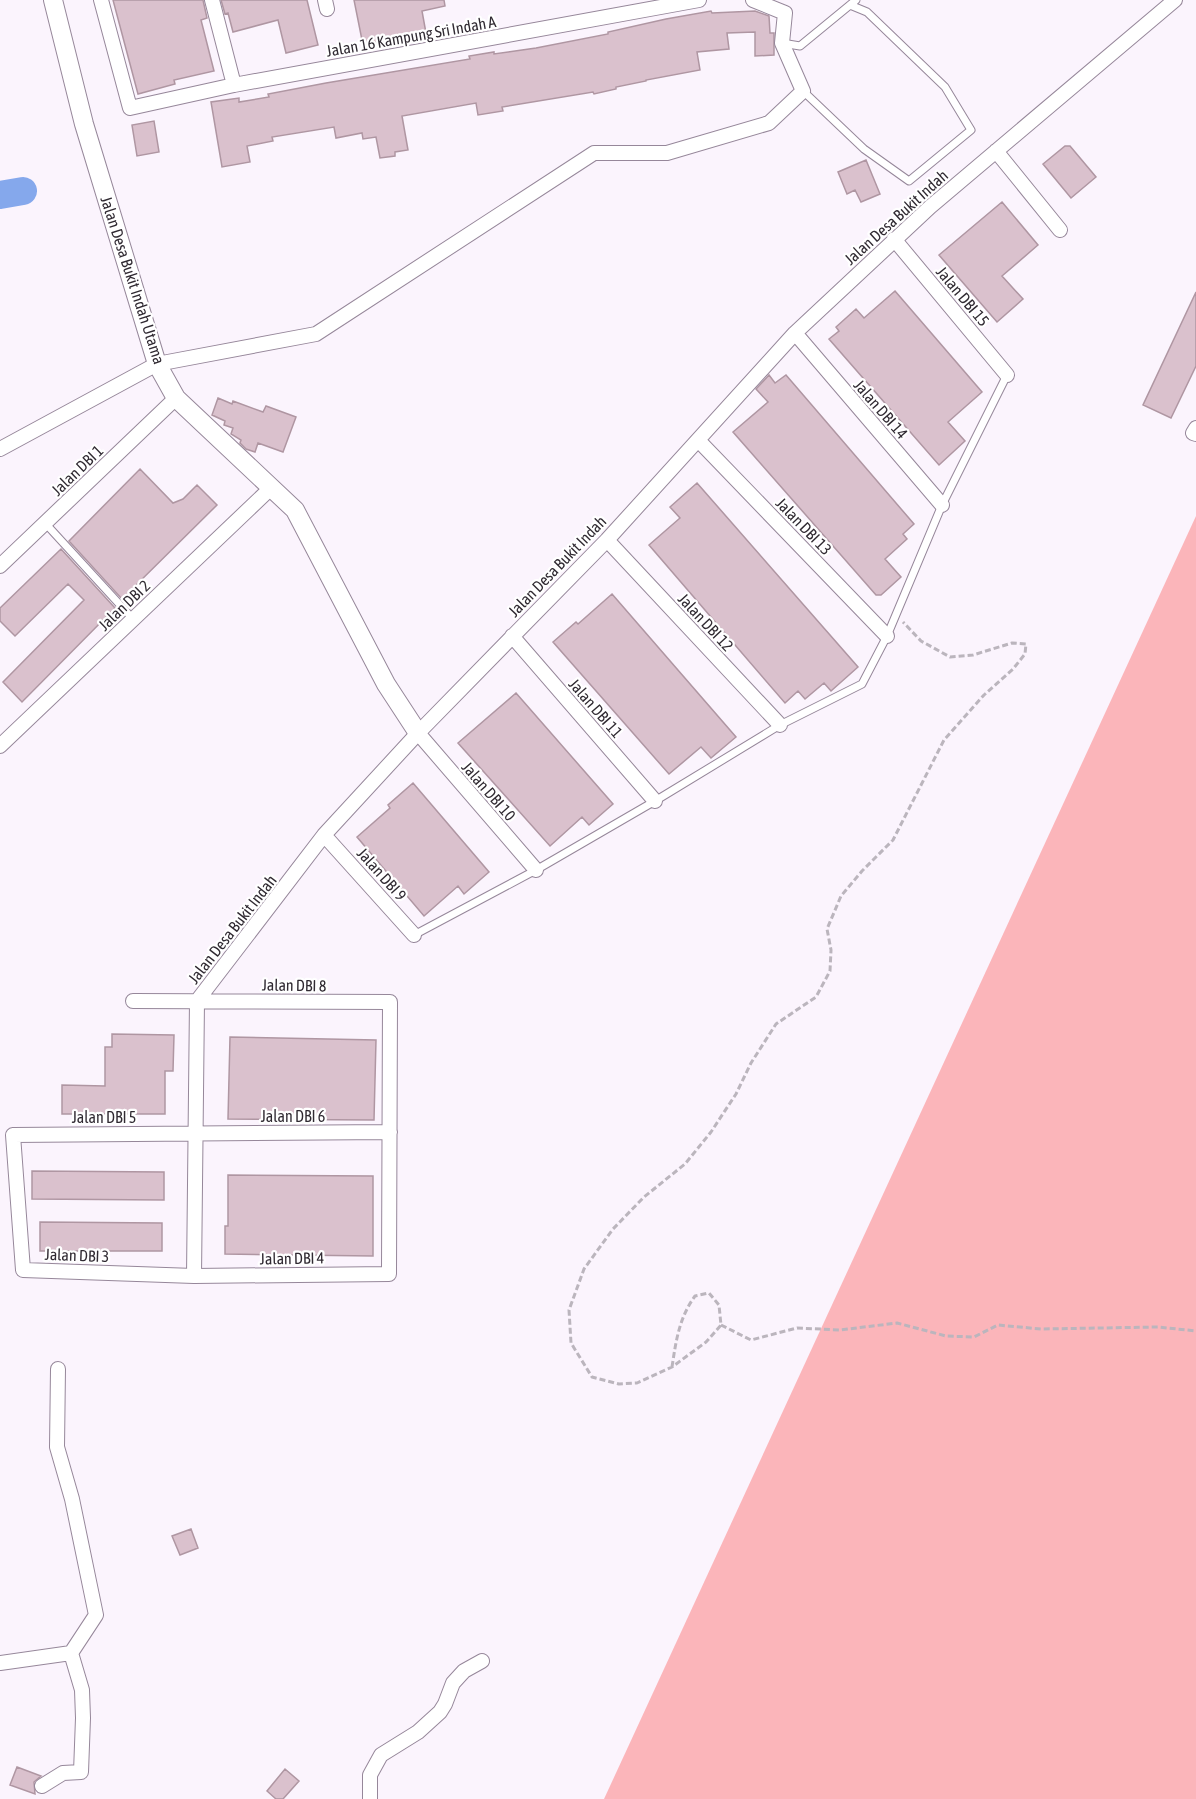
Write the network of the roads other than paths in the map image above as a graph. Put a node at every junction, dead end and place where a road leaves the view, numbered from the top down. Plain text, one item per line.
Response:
1 (53, 0) edge
2 (100, 0) edge
3 (212, 0) edge
4 (699, 0) edge
5 (753, 0) edge
6 (1175, 0) edge
7 (853, 2) edge
8 (649, 5) edge
9 (782, 43) junction
10 (234, 85) junction
11 (803, 91) junction
12 (996, 151) junction
13 (1060, 230) dead end
14 (894, 239) junction
15 (795, 333) junction
16 (157, 364) junction
17 (1007, 375) joint
18 (176, 398) junction
19 (698, 440) junction
20 (0, 449) edge
21 (272, 487) junction
22 (942, 506) junction
23 (45, 523) junction
24 (607, 540) junction
25 (0, 566) edge
26 (134, 619) junction
27 (512, 636) junction
28 (887, 636) junction
29 (780, 725) junction
30 (418, 733) junction
31 (0, 746) edge
32 (655, 801) junction
33 (324, 835) junction
34 (536, 870) junction
35 (414, 935) joint
36 (197, 1000) junction
37 (133, 1001) dead end
38 (390, 1132) junction
39 (196, 1133) junction
40 (13, 1135) joint
41 (194, 1276) junction
42 (58, 1369) dead end
43 (71, 1653) junction
44 (482, 1661) dead end
45 (0, 1663) edge
46 (42, 1786) dead end
47 (370, 1799) edge

1 - 16 street, Jalan Desa Bukit Indah Utama
2 - 10 street, Jalan 16 Kampung Sri Indah A
3 - 10 street
4 - 8 street, Jalan 16 Kampung Sri Indah A
5 - 9 street
6 - 12 street, Jalan Desa Bukit Indah
7 - 9 lane
7 - 11 lane
8 - 10 street, Jalan 16 Kampung Sri Indah A
9 - 11 street
11 - 16 street
12 - 13 street
12 - 14 street, Jalan Desa Bukit Indah
14 - 15 street, Jalan Desa Bukit Indah
14 - 17 street, Jalan DBI 15
15 - 19 street, Jalan Desa Bukit Indah
15 - 22 street, Jalan DBI 14
16 - 18 street, Jalan Desa Bukit Indah Utama
16 - 20 street
17 - 22 lane
18 - 21 street, Jalan Desa Bukit Indah Utama
18 - 23 street, Jalan DBI 1
19 - 24 street, Jalan Desa Bukit Indah
19 - 28 street, Jalan DBI 13
21 - 26 street, Jalan DBI 2
21 - 30 street, Jalan Desa Bukit Indah Utama
22 - 28 lane
23 - 25 street, Jalan DBI 1
23 - 26 lane
24 - 27 street, Jalan Desa Bukit Indah
24 - 29 street, Jalan DBI 12
26 - 31 street, Jalan DBI 2
27 - 30 street, Jalan Desa Bukit Indah
27 - 32 street, Jalan DBI 11
28 - 29 lane
29 - 32 lane
30 - 33 street, Jalan Desa Bukit Indah
30 - 34 street, Jalan DBI 10
32 - 34 lane
33 - 35 street, Jalan DBI 9
33 - 36 street, Jalan Desa Bukit Indah
34 - 35 lane
36 - 37 street, Jalan DBI 8
36 - 38 street, Jalan DBI 8
36 - 39 street, Jalan Desa Bukit Indah
38 - 39 street, Jalan DBI 6
38 - 41 street, Jalan DBI 4
39 - 40 street, Jalan DBI 5
39 - 41 street, Jalan Desa Bukit Indah
40 - 41 street, Jalan DBI 3
42 - 43 street
43 - 45 street
43 - 46 street
44 - 47 street

